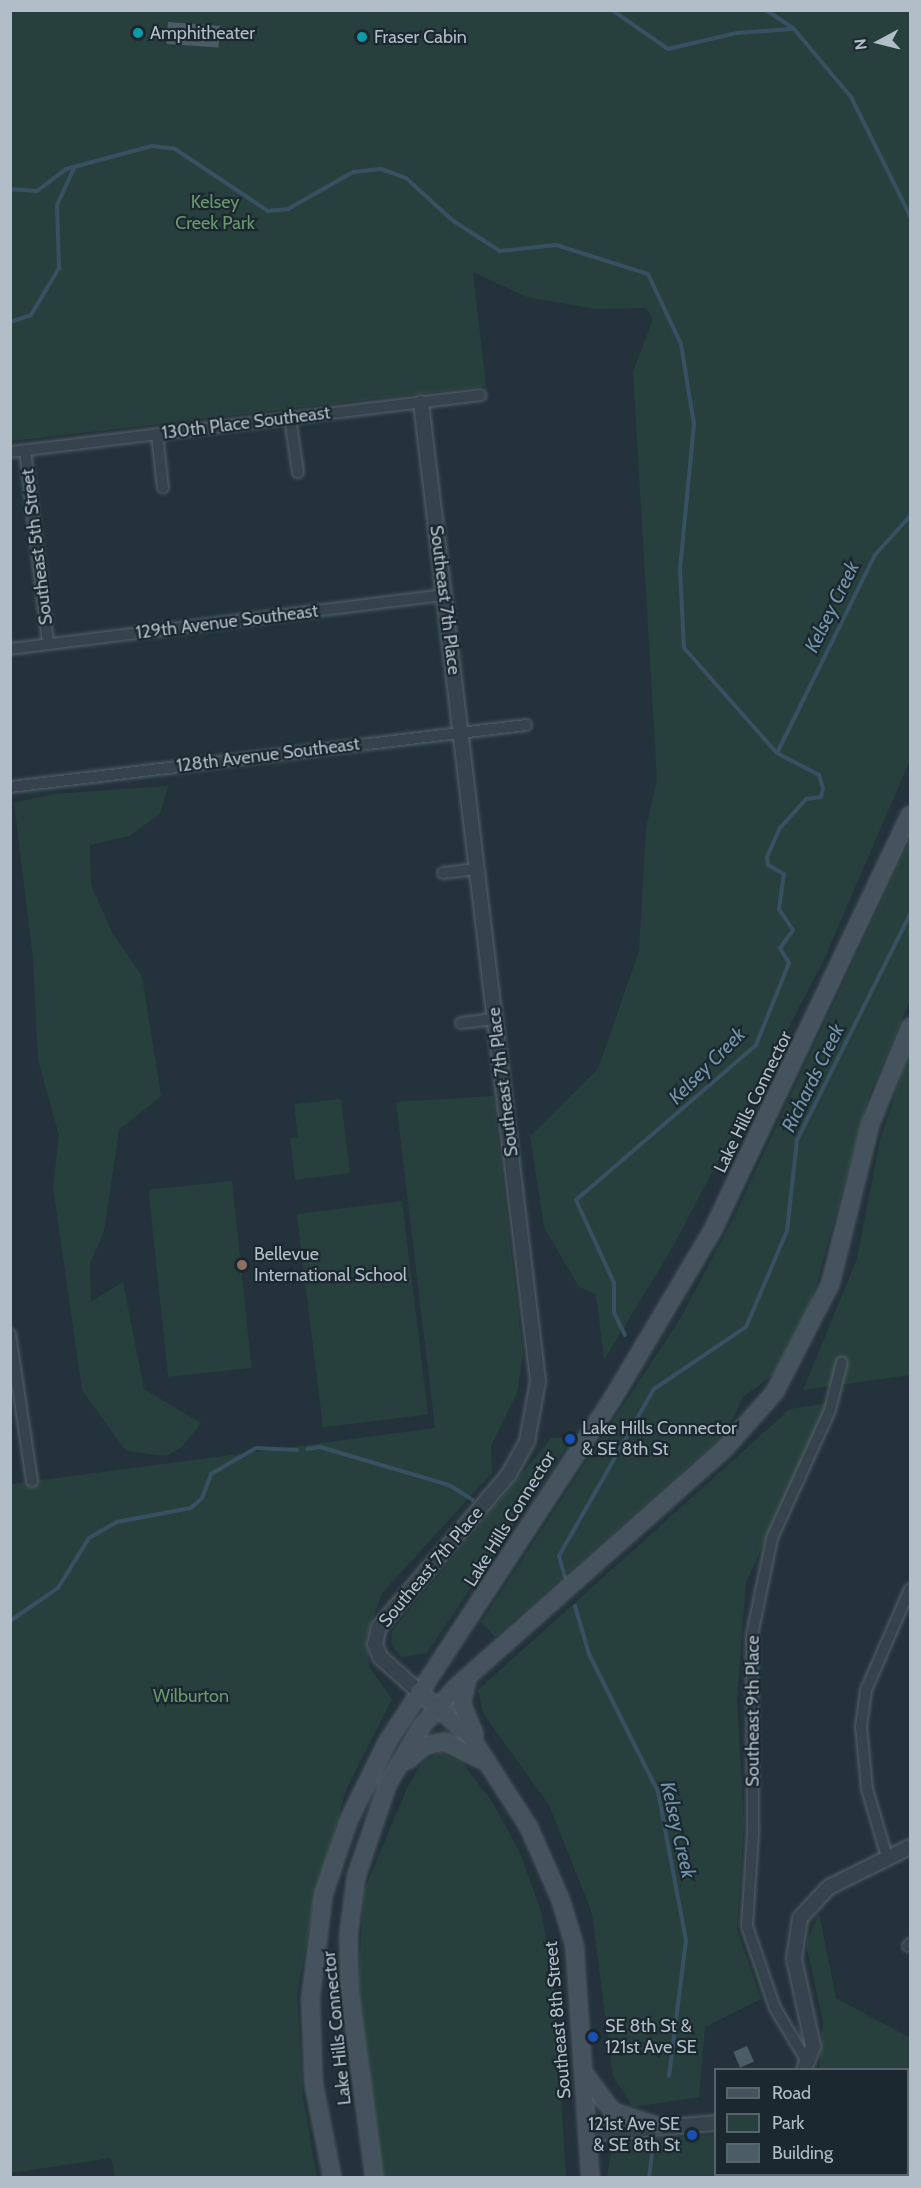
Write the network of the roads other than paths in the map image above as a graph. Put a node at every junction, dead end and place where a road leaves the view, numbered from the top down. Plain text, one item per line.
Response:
1 (481, 395) dead end
2 (421, 403) junction
3 (290, 418) junction
4 (157, 434) junction
5 (26, 450) junction
6 (10, 452) edge
7 (298, 472) dead end
8 (163, 488) dead end
9 (444, 595) junction
10 (48, 644) junction
11 (10, 649) edge
12 (526, 725) dead end
13 (462, 733) junction
14 (10, 787) edge
15 (910, 814) edge
16 (477, 869) junction
17 (443, 873) dead end
18 (496, 1019) junction
19 (461, 1023) dead end
20 (910, 1026) edge
21 (10, 1334) edge
22 (842, 1362) dead end
23 (14, 1391) edge
24 (32, 1481) dead end
25 (910, 1589) edge
26 (907, 1608) edge
27 (469, 1674) junction
28 (418, 1692) junction
29 (438, 1705) junction
30 (489, 1766) junction
31 (395, 1770) junction
32 (910, 1847) edge
33 (887, 1857) junction
34 (806, 2066) edge
35 (584, 2071) junction
36 (714, 2123) edge
37 (658, 2126) junction
38 (588, 2134) junction
39 (332, 2178) edge
40 (374, 2178) edge
41 (590, 2178) edge

1 - 2 street, 130th Place Southeast
2 - 3 street, 130th Place Southeast
2 - 9 street, Southeast 7th Place
3 - 4 street, 130th Place Southeast
3 - 7 street
4 - 5 street, 130th Place Southeast
4 - 8 street
5 - 6 street, 130th Place Southeast
5 - 10 street, Southeast 5th Street
9 - 10 street, 129th Avenue Southeast
9 - 13 street, Southeast 7th Place
10 - 11 street, 129th Avenue Southeast
12 - 13 street, 128th Avenue Southeast
13 - 14 street, 128th Avenue Southeast
13 - 16 street, Southeast 7th Place
15 - 28 main road, Lake Hills Connector
16 - 17 street
16 - 18 street, Southeast 7th Place
18 - 19 street
18 - 28 street, Southeast 7th Place
20 - 27 main road, Lake Hills Connector
21 - 23 street
22 - 34 street, Southeast 9th Place
23 - 24 street
25 - 26 street
26 - 33 street
27 - 29 main road, Lake Hills Connector
27 - 30 main road
28 - 29 main road, Southeast 8th Street
28 - 39 main road, Lake Hills Connector
29 - 30 main road, Southeast 8th Street
29 - 31 main road, Lake Hills Connector
30 - 31 main road
30 - 35 main road, Southeast 8th Street
31 - 40 main road, Lake Hills Connector
32 - 33 street
33 - 34 street
35 - 37 main road
35 - 38 main road, Southeast 8th Street
36 - 37 street
37 - 38 street
38 - 41 main road, Southeast 8th Street

